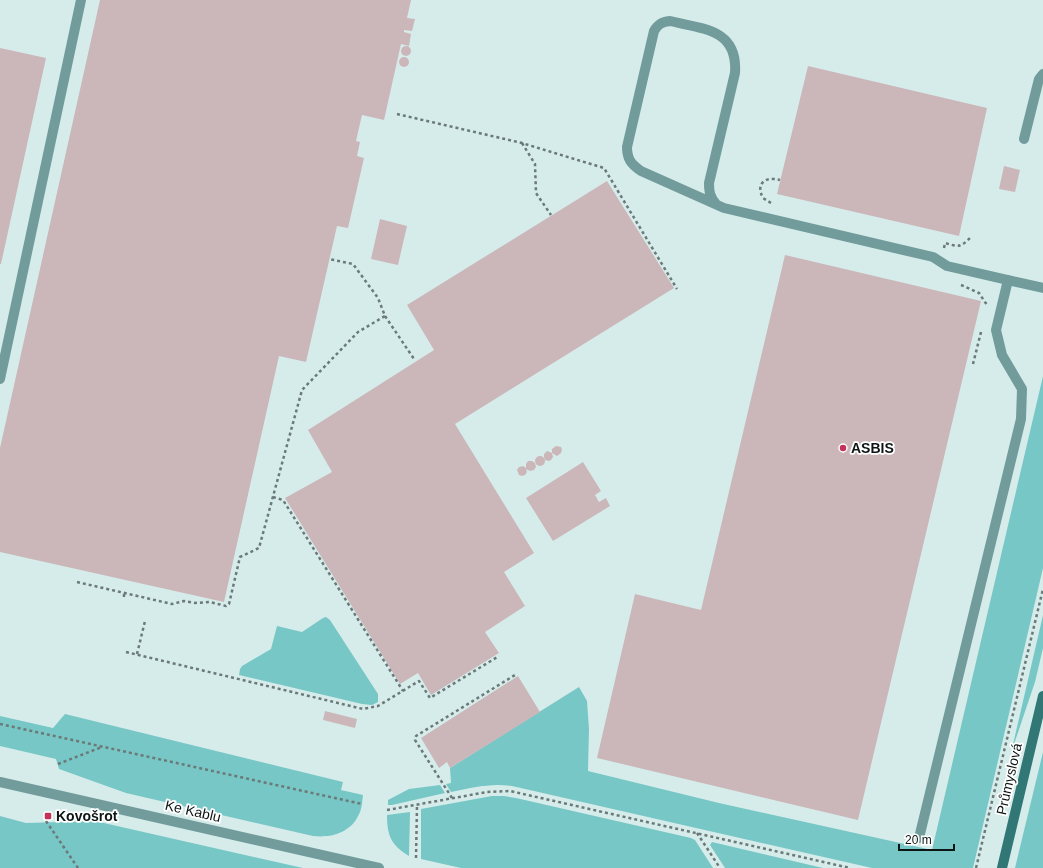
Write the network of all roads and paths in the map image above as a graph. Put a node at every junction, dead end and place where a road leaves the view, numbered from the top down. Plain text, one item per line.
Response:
1 (81, 0) edge
2 (1043, 74) edge
3 (397, 114) dead end
4 (1024, 139) dead end
5 (522, 142) junction
6 (780, 180) dead end
7 (716, 204) junction
8 (551, 215) dead end
9 (773, 220) junction
10 (329, 259) dead end
11 (1008, 280) junction
12 (960, 285) dead end
13 (1043, 288) edge
14 (678, 289) dead end
15 (987, 305) dead end
16 (385, 316) junction
17 (982, 327) dead end
18 (414, 359) dead end
19 (973, 364) dead end
20 (1, 368) edge
21 (0, 379) edge
22 (273, 497) junction
23 (77, 582) dead end
24 (1043, 590) edge
25 (124, 593) junction
26 (124, 597) dead end
27 (145, 622) dead end
28 (126, 652) dead end
29 (137, 654) junction
30 (499, 656) dead end
31 (515, 675) dead end
32 (402, 691) junction
33 (1043, 696) edge
34 (0, 724) edge
35 (102, 746) junction
36 (58, 764) dead end
37 (0, 782) edge
38 (452, 798) junction
39 (362, 804) dead end
40 (417, 805) junction
41 (387, 810) dead end
42 (46, 821) dead end
43 (696, 833) junction
44 (919, 838) dead end
45 (416, 858) dead end
46 (78, 868) edge
47 (379, 868) edge
48 (720, 868) edge
49 (850, 868) edge
50 (976, 868) edge
51 (1002, 868) edge

1 - 20 street
2 - 4 street
3 - 5 path
5 - 8 path
5 - 14 path
6 - 9 path
7 - 7 street
7 - 9 street
9 - 11 street
10 - 16 path
11 - 13 street
11 - 44 street
12 - 15 path
16 - 18 path
16 - 22 path
17 - 19 path
20 - 21 street
22 - 25 path
22 - 32 path
23 - 25 path
24 - 50 path
25 - 26 path
27 - 29 path
28 - 29 path
29 - 32 path
30 - 32 path
31 - 38 path
33 - 51 main road, Průmyslová
34 - 35 path
35 - 36 path
35 - 39 path
37 - 47 street, Ke Kablu
38 - 40 path
38 - 43 path
40 - 41 path
40 - 45 path
42 - 46 path
43 - 48 path
43 - 49 path

